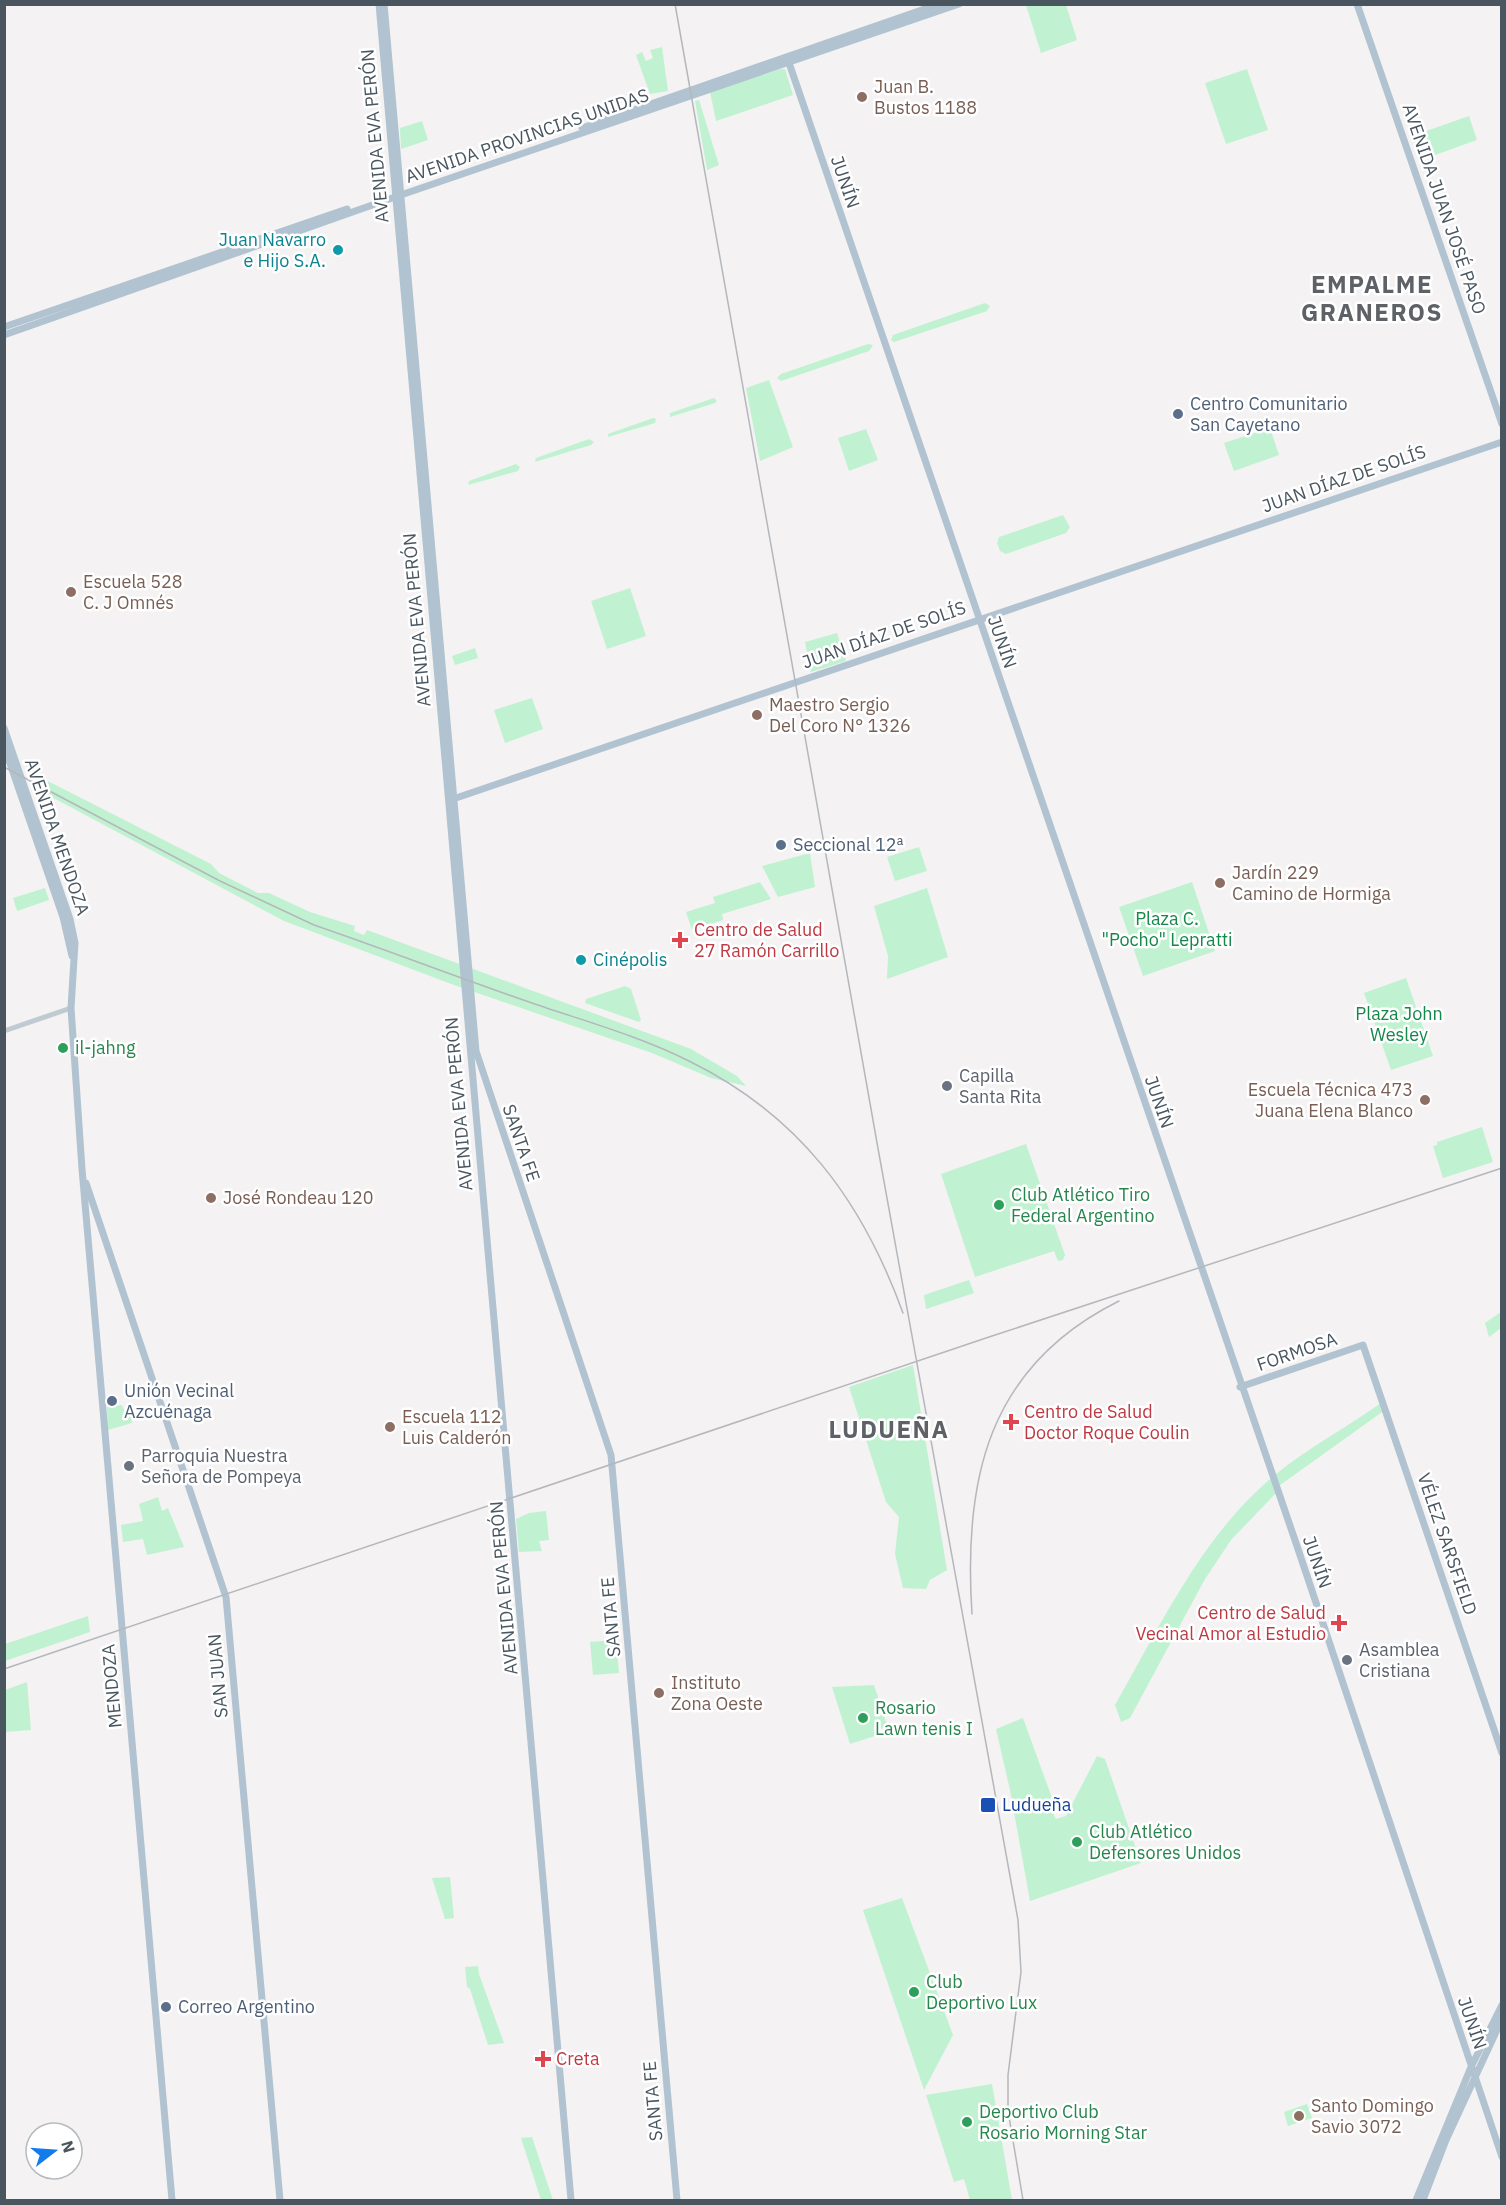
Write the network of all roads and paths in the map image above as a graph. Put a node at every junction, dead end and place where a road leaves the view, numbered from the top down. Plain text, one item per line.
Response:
1 (379, 4) edge
2 (384, 4) edge
3 (939, 4) edge
4 (959, 4) edge
5 (1357, 4) edge
6 (898, 22) junction
7 (788, 60) junction
8 (398, 194) junction
9 (4, 327) edge
10 (4, 335) edge
11 (1502, 424) edge
12 (1502, 442) edge
13 (978, 620) junction
14 (4, 728) edge
15 (4, 746) edge
16 (451, 800) junction
17 (72, 956) junction
18 (71, 1008) junction
19 (4, 1031) edge
20 (476, 1051) joint
21 (82, 1170) junction
22 (1363, 1345) joint
23 (1240, 1387) junction
24 (1502, 1754) edge
25 (1502, 2005) edge
26 (1502, 2019) edge
27 (1471, 2067) junction
28 (1475, 2078) junction
29 (1502, 2157) edge
30 (172, 2200) edge
31 (280, 2200) edge
32 (571, 2200) edge
33 (677, 2200) edge
34 (1416, 2200) edge
35 (1423, 2200) edge

1 - 8 main road, AVENIDA EVA PERÓN
2 - 8 main road, AVENIDA EVA PERÓN
3 - 6 main road, AVENIDA PROVINCIAS UNIDAS
4 - 6 main road, AVENIDA PROVINCIAS UNIDAS
5 - 11 main road, AVENIDA JUAN JOSÉ PASO
6 - 7 main road, AVENIDA PROVINCIAS UNIDAS
7 - 8 main road, AVENIDA PROVINCIAS UNIDAS
7 - 13 main road, JUNÍN
8 - 9 main road, AVENIDA PROVINCIAS UNIDAS
8 - 10 main road, AVENIDA PROVINCIAS UNIDAS
8 - 16 main road, AVENIDA EVA PERÓN
12 - 13 main road, JUAN DÍAZ DE SOLÍS
13 - 16 main road, JUAN DÍAZ DE SOLÍS
13 - 23 main road, JUNÍN
14 - 17 main road, AVENIDA MENDOZA
15 - 17 main road, AVENIDA MENDOZA
16 - 20 main road, AVENIDA EVA PERÓN
16 - 32 main road, AVENIDA EVA PERÓN
17 - 18 main road, AVENIDA MENDOZA
18 - 19 street
18 - 21 main road, AVENIDA MENDOZA
20 - 33 main road, SANTA FE
21 - 30 main road, MENDOZA
21 - 31 main road, SAN JUAN
22 - 23 main road, FORMOSA
22 - 24 main road, VÉLEZ SARSFIELD
23 - 27 main road, JUNÍN
25 - 27 main road
26 - 28 main road
27 - 28 main road, JUNÍN
27 - 34 main road
28 - 29 main road, JUNÍN
28 - 35 main road

